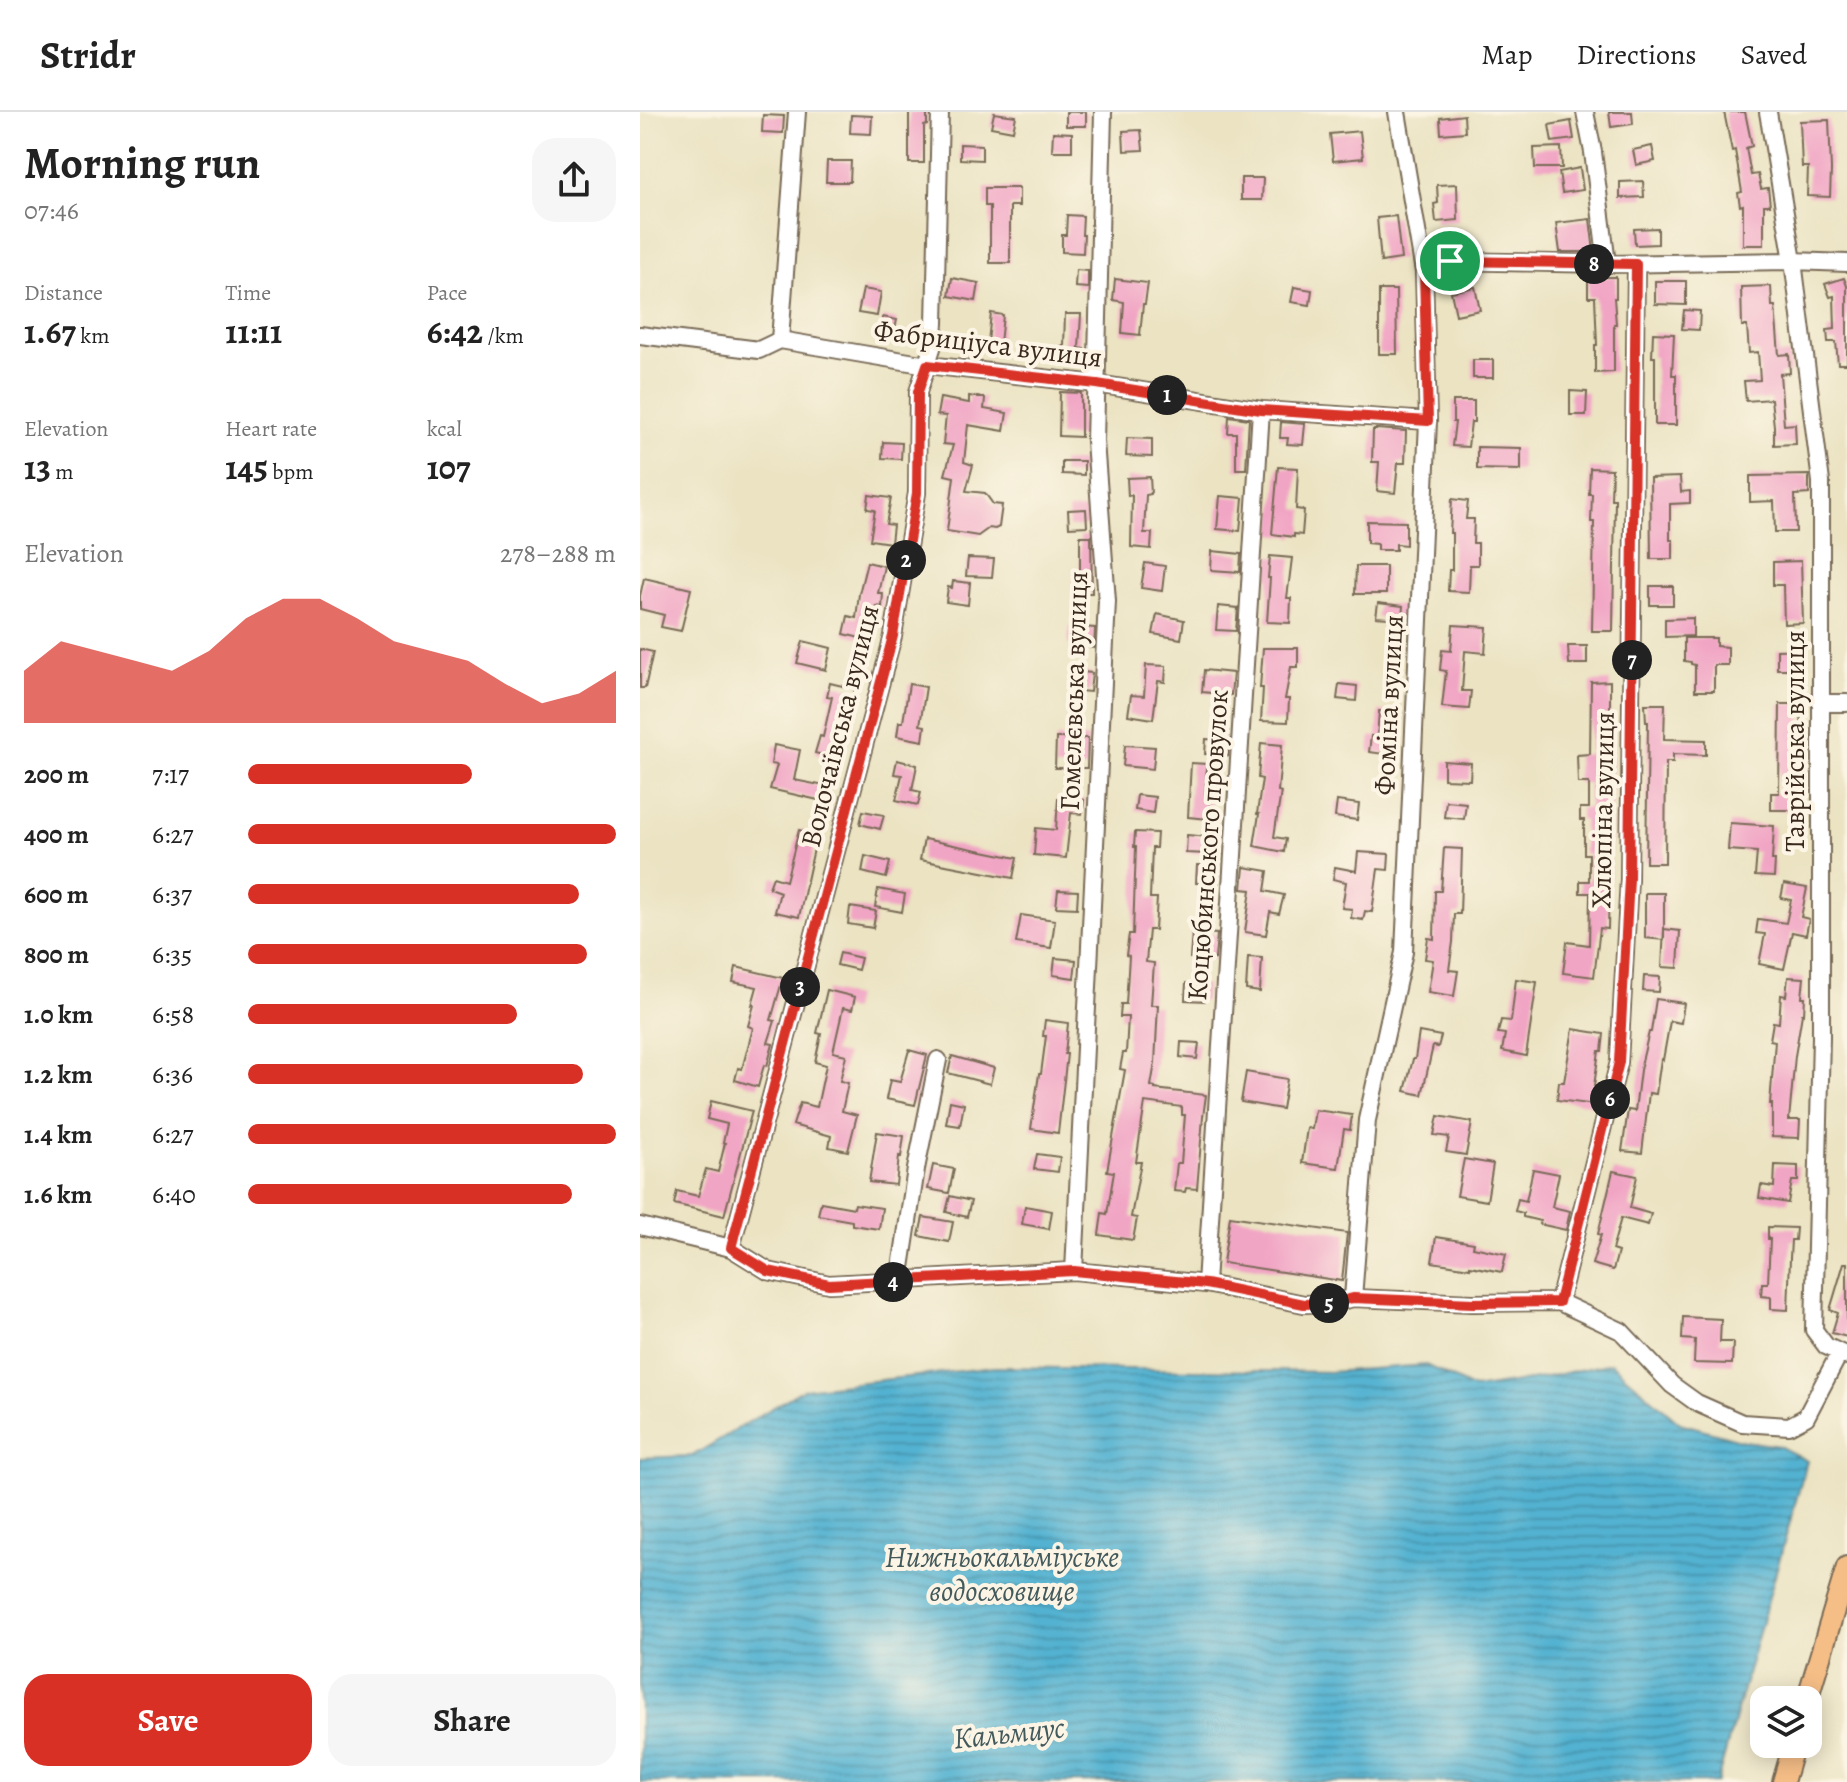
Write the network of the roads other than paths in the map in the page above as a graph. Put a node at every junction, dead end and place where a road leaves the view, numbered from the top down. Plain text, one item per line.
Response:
1 (797, 112) edge
2 (940, 112) edge
3 (1103, 112) edge
4 (1397, 112) edge
5 (1585, 112) edge
6 (1768, 112) edge
7 (1793, 261) junction
8 (1847, 263) edge
9 (1607, 264) junction
10 (1636, 264) junction
11 (1424, 272) junction
12 (640, 335) edge
13 (780, 340) junction
14 (927, 365) junction
15 (1097, 384) junction
16 (1261, 410) junction
17 (1428, 421) junction
18 (1821, 703) junction
19 (1847, 703) edge
20 (938, 1060) dead end
21 (640, 1226) edge
22 (731, 1248) junction
23 (1074, 1271) junction
24 (899, 1281) junction
25 (1206, 1284) junction
26 (1353, 1298) junction
27 (1559, 1302) junction
28 (1843, 1355) edge
29 (1847, 1567) edge
30 (1811, 1686) edge
31 (1790, 1758) edge
32 (1783, 1782) edge

1 - 13 street
2 - 14 street, Волочаївська вулиця
3 - 15 street, Гомелєвська вулиця
4 - 11 street, Фоміна вулиця
5 - 9 street
6 - 7 street, Таврійська вулиця
7 - 8 street
7 - 10 street
7 - 18 street, Таврійська вулиця
9 - 10 street
9 - 11 street
10 - 27 street, Хлюпіна вулиця
11 - 17 street, Фоміна вулиця
12 - 13 street, Фабриціуса вулиця
13 - 14 street, Фабриціуса вулиця
14 - 15 street, Фабриціуса вулиця
14 - 22 street, Волочаївська вулиця
15 - 16 street, Фабриціуса вулиця
15 - 23 street, Гомелєвська вулиця
16 - 17 street, Фабриціуса вулиця
16 - 25 street, Коцюбинського провулок
17 - 26 street, Фоміна вулиця
18 - 19 street
18 - 28 street, Таврійська вулиця
20 - 24 street
21 - 22 street
22 - 24 street
23 - 24 street
23 - 25 street
25 - 26 street
26 - 27 street
27 - 28 street
29 - 30 main road
31 - 32 main road

